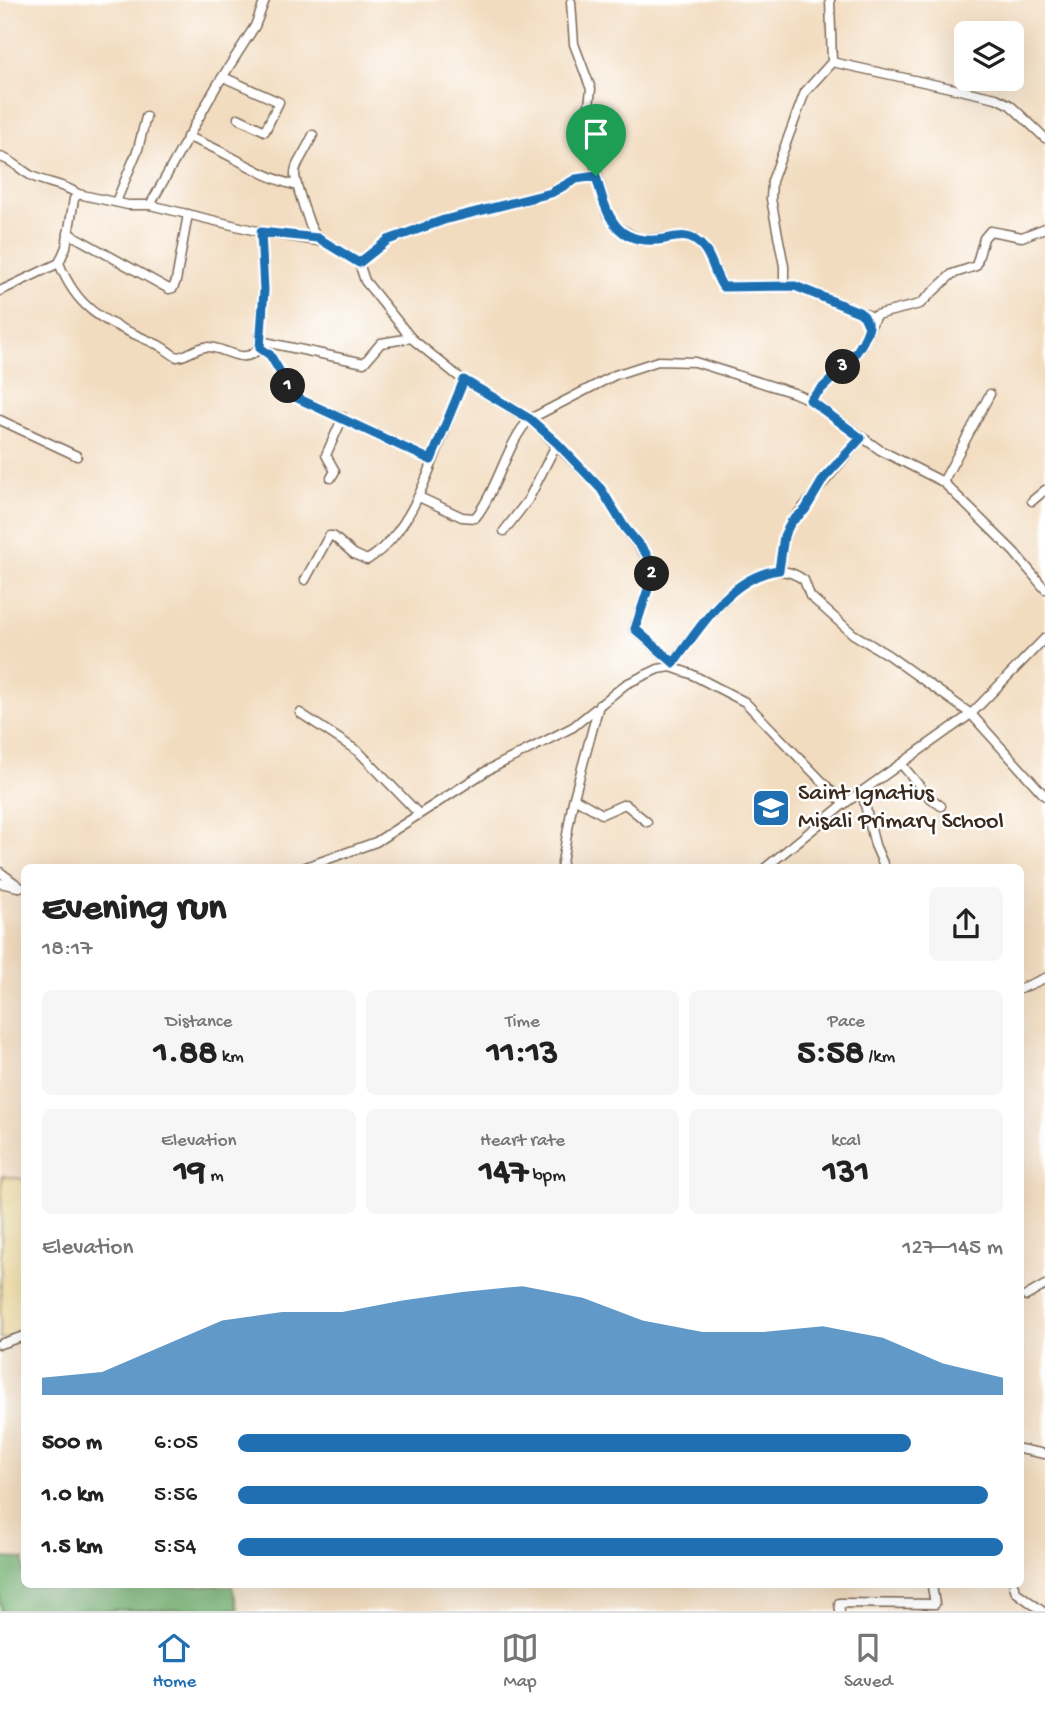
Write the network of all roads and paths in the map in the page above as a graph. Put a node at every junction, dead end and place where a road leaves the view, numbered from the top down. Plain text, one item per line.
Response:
1 (265, 0) edge
2 (830, 0) edge
3 (571, 2) dead end
4 (832, 62) junction
5 (223, 77) junction
6 (146, 117) dead end
7 (238, 118) dead end
8 (313, 135) dead end
9 (187, 137) junction
10 (1045, 138) edge
11 (0, 157) edge
12 (596, 176) junction
13 (294, 185) junction
14 (78, 194) junction
15 (116, 202) junction
16 (150, 205) junction
17 (188, 214) junction
18 (1045, 229) edge
19 (261, 232) junction
20 (68, 233) junction
21 (318, 238) junction
22 (59, 263) junction
23 (359, 263) junction
24 (784, 286) junction
25 (0, 291) edge
26 (869, 317) junction
27 (411, 338) junction
28 (260, 345) junction
29 (464, 380) junction
30 (990, 394) dead end
31 (810, 400) junction
32 (343, 417) junction
33 (530, 419) junction
34 (0, 420) edge
35 (861, 438) junction
36 (557, 443) junction
37 (77, 456) dead end
38 (431, 460) junction
39 (331, 478) dead end
40 (943, 482) junction
41 (1045, 489) edge
42 (419, 496) junction
43 (1032, 501) dead end
44 (504, 531) dead end
45 (779, 570) junction
46 (305, 580) dead end
47 (1045, 589) edge
48 (1045, 638) edge
49 (673, 665) junction
50 (599, 705) junction
51 (300, 713) dead end
52 (971, 714) junction
53 (902, 765) junction
54 (862, 793) junction
55 (1045, 796) edge
56 (575, 798) junction
57 (844, 804) junction
58 (942, 806) dead end
59 (418, 813) junction
60 (647, 822) dead end
61 (315, 864) edge
62 (562, 864) edge
63 (770, 864) edge
64 (882, 864) edge
65 (0, 872) edge
66 (0, 883) edge
67 (21, 886) edge
68 (21, 887) edge
69 (1045, 978) edge
70 (1024, 987) edge
71 (1045, 1285) edge
72 (1026, 1296) dead end
73 (21, 1337) edge
74 (0, 1344) edge
75 (1024, 1450) edge
76 (1045, 1454) edge
77 (932, 1588) edge
78 (1015, 1588) edge
79 (936, 1608) edge
80 (840, 1611) edge
81 (1042, 1611) edge

1 - 5 street
2 - 4 street
3 - 12 street
4 - 10 street
4 - 24 street
5 - 7 street
5 - 9 street
6 - 15 street
8 - 13 street
9 - 13 street
9 - 16 street
11 - 14 street
12 - 23 street
12 - 24 street
13 - 21 street
14 - 15 street
14 - 20 street
15 - 16 street
16 - 17 street
17 - 19 street
17 - 20 street
18 - 26 street
19 - 21 street
19 - 28 street
20 - 22 street
21 - 23 street
22 - 25 street
22 - 28 street
23 - 27 street
24 - 26 street
26 - 31 street
27 - 28 street
27 - 29 street
28 - 32 street
29 - 33 street
29 - 38 street
30 - 40 street
31 - 33 street
31 - 35 street
32 - 38 street
32 - 39 street
33 - 36 street
33 - 42 street
34 - 37 street
35 - 40 street
35 - 45 street
36 - 44 street
36 - 49 street
38 - 42 street
40 - 47 street
41 - 43 street
42 - 46 street
45 - 49 street
45 - 52 street
48 - 52 street
49 - 50 street
49 - 57 street
50 - 56 street
50 - 59 street
51 - 59 street
52 - 53 street
52 - 55 street
53 - 54 street
53 - 58 street
54 - 57 street
54 - 64 street
56 - 60 street
56 - 62 street
57 - 63 street
59 - 61 street
65 - 67 street
66 - 68 street
69 - 70 street
71 - 72 street
73 - 74 street
75 - 76 street
77 - 79 street
78 - 81 street
79 - 80 street

